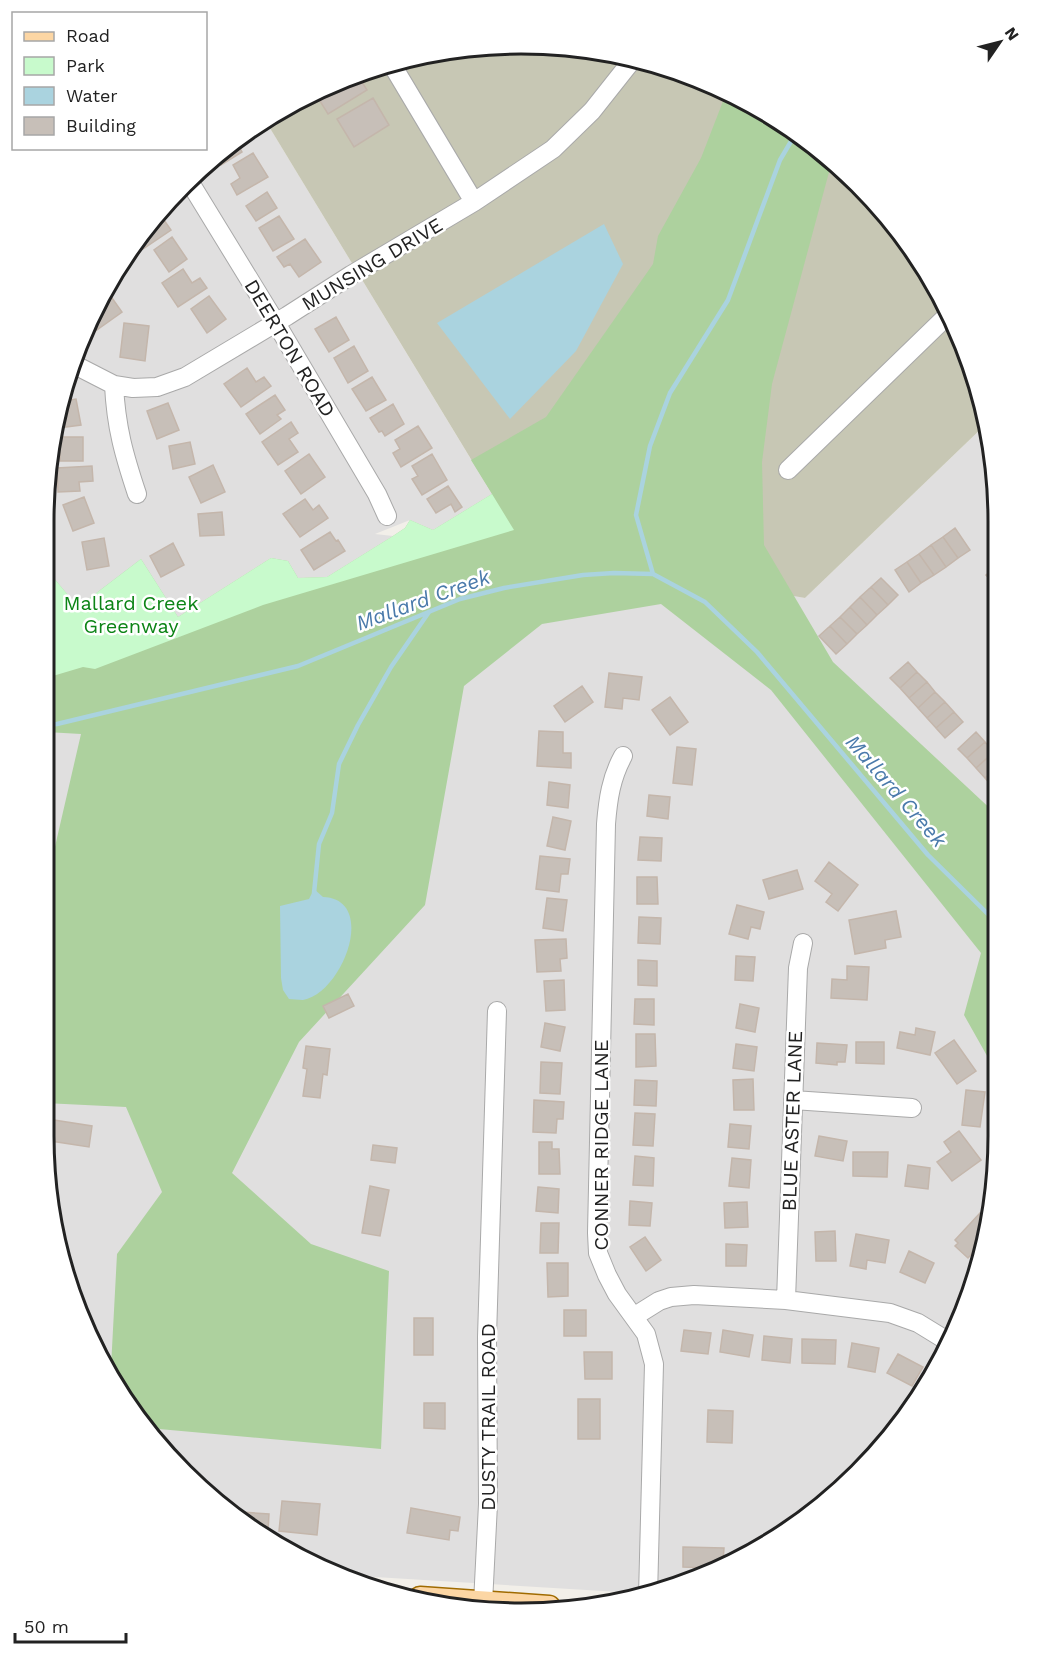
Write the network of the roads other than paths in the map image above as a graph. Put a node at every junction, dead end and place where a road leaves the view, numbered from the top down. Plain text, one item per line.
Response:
1 (627, 67) edge
2 (396, 71) edge
3 (194, 189) edge
4 (474, 202) junction
5 (943, 320) edge
6 (276, 323) junction
7 (80, 368) edge
8 (114, 385) junction
9 (788, 470) dead end
10 (137, 494) dead end
11 (387, 516) dead end
12 (623, 756) dead end
13 (803, 943) dead end
14 (497, 1011) dead end
15 (793, 1100) junction
16 (912, 1108) dead end
17 (786, 1300) junction
18 (635, 1316) junction
19 (942, 1338) edge
20 (648, 1585) edge
21 (483, 1601) edge

1 - 4 street, MUNSING DRIVE
2 - 4 street
3 - 6 street, DEERTON ROAD
4 - 6 street, MUNSING DRIVE
5 - 9 street
6 - 8 street, MUNSING DRIVE
6 - 11 street, DEERTON ROAD
7 - 8 street, MUNSING DRIVE
8 - 10 street
12 - 18 street, CONNER RIDGE LANE
13 - 15 street, BLUE ASTER LANE
14 - 21 street, DUSTY TRAIL ROAD
15 - 16 street
15 - 17 street, BLUE ASTER LANE
17 - 18 street
17 - 19 street
18 - 20 street, CONNER RIDGE LANE

